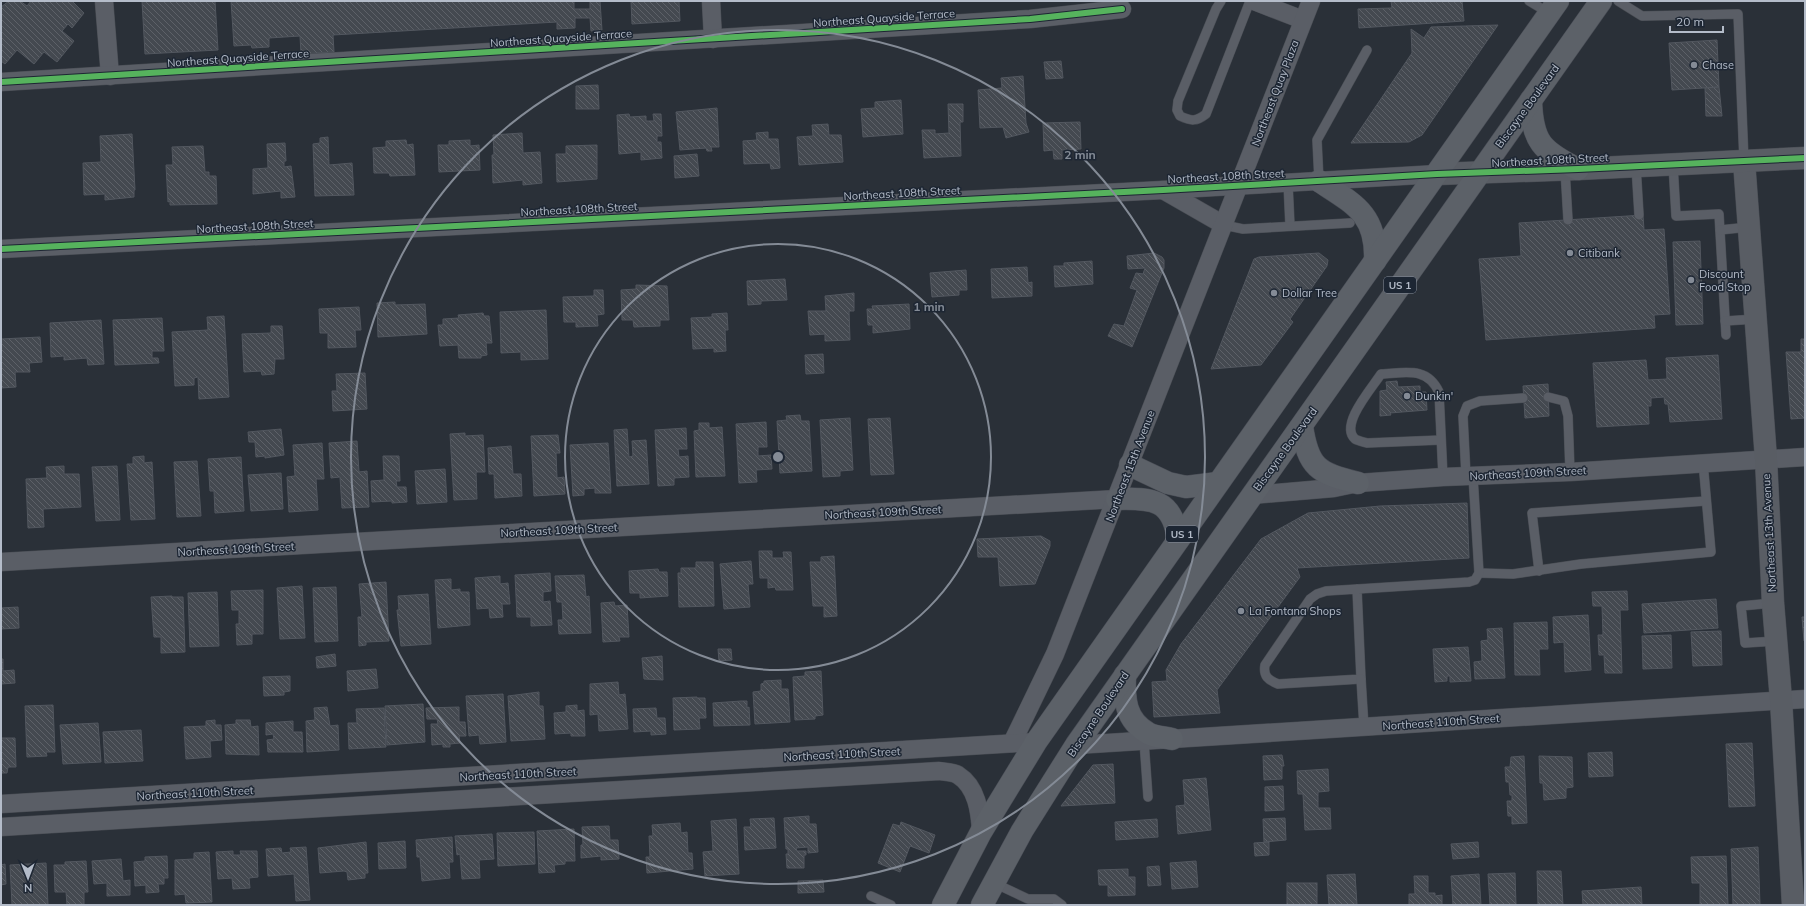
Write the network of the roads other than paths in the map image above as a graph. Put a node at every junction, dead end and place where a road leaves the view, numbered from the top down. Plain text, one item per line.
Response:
1 (104, 1) edge
2 (712, 1) edge
3 (1221, 1) edge
4 (1250, 1) edge
5 (1254, 1) edge
6 (1311, 1) edge
7 (1529, 1) edge
8 (1601, 1) edge
9 (1618, 1) edge
10 (1123, 5) edge
11 (1554, 7) edge
12 (1303, 20) junction
13 (713, 39) junction
14 (1367, 50) dead end
15 (110, 76) junction
16 (1, 82) edge
17 (1531, 100) junction
18 (1805, 158) edge
19 (1744, 162) junction
20 (1673, 164) junction
21 (1636, 166) junction
22 (1571, 170) junction
23 (1437, 174) junction
24 (1478, 174) junction
25 (1319, 181) junction
26 (1288, 183) junction
27 (1239, 186) junction
28 (1163, 190) junction
29 (1639, 215) dead end
30 (1568, 220) dead end
31 (1350, 223) dead end
32 (1224, 225) junction
33 (1290, 226) junction
34 (1749, 227) junction
35 (1720, 230) junction
36 (1, 249) edge
37 (1375, 261) junction
38 (1756, 319) junction
39 (1726, 321) junction
40 (1726, 336) dead end
41 (1548, 397) dead end
42 (1524, 398) dead end
43 (1302, 426) junction
44 (1441, 440) junction
45 (1805, 456) edge
46 (1766, 459) junction
47 (1703, 462) junction
48 (1130, 466) junction
49 (1570, 472) junction
50 (1469, 476) junction
51 (1443, 477) junction
52 (1218, 483) junction
53 (1358, 483) junction
54 (1252, 495) junction
55 (1117, 498) junction
56 (1706, 501) junction
57 (1178, 540) junction
58 (1, 562) edge
59 (1538, 571) junction
60 (1479, 573) junction
61 (1357, 589) junction
62 (1773, 603) junction
63 (1776, 641) junction
64 (1124, 675) junction
65 (1361, 680) junction
66 (1805, 699) edge
67 (1781, 700) junction
68 (1364, 727) junction
69 (1172, 739) junction
70 (1144, 740) junction
71 (1036, 742) junction
72 (1012, 743) junction
73 (1076, 745) junction
74 (939, 760) junction
75 (432, 790) junction
76 (1148, 797) dead end
77 (1, 804) edge
78 (1, 827) edge
79 (981, 832) junction
80 (993, 883) junction
81 (871, 896) dead end
82 (891, 905) edge
83 (943, 905) edge
84 (982, 905) edge
85 (1062, 905) edge
86 (1793, 905) edge

1 - 15 street
2 - 13 street
3 - 4 lane
5 - 12 street
6 - 12 street, Northeast Quay Plaza
7 - 11 lane
8 - 17 main road, Biscayne Boulevard / US 1
9 - 19 lane
10 - 13 street, Northeast Quayside Terrace
11 - 23 main road, US 1
12 - 27 street, Northeast Quay Plaza
13 - 15 street, Northeast Quayside Terrace
14 - 25 lane
15 - 16 street, Northeast Quayside Terrace
17 - 22 main road
17 - 24 main road, Biscayne Boulevard / US 1
18 - 19 street, Northeast 108th Street
19 - 20 street, Northeast 108th Street
19 - 34 street, Northeast 13th Avenue
20 - 21 street, Northeast 108th Street
20 - 35 lane
21 - 22 street, Northeast 108th Street
21 - 29 lane
22 - 24 street, Northeast 108th Street
22 - 30 lane
23 - 24 street, Northeast 108th Street
23 - 25 street, Northeast 108th Street
23 - 37 main road, US 1
24 - 43 main road, Biscayne Boulevard / US 1
25 - 26 street, Northeast 108th Street
25 - 37 main road
26 - 27 street, Northeast 108th Street
26 - 33 lane
27 - 28 street, Northeast 108th Street
27 - 32 street, Northeast 15th Avenue
28 - 32 street
28 - 36 street, Northeast 108th Street
31 - 33 lane
32 - 33 lane
32 - 48 street, Northeast 15th Avenue
34 - 35 lane
34 - 38 street, Northeast 13th Avenue
35 - 39 lane
37 - 52 main road, US 1
38 - 39 lane
38 - 46 street, Northeast 13th Avenue
39 - 40 lane
41 - 49 lane
42 - 50 lane
43 - 53 main road
43 - 54 main road, Biscayne Boulevard / US 1
44 - 44 lane
44 - 51 lane
45 - 46 street, Northeast 109th Street
46 - 47 street, Northeast 109th Street
46 - 62 street, Northeast 13th Avenue
47 - 49 street, Northeast 109th Street
47 - 56 lane
48 - 52 main road
48 - 55 street, Northeast 15th Avenue
49 - 50 street, Northeast 109th Street
50 - 51 street, Northeast 109th Street
50 - 60 lane
51 - 53 street, Northeast 109th Street
52 - 57 main road, US 1
53 - 54 street, Northeast 109th Street
54 - 64 main road, Biscayne Boulevard / US 1
55 - 57 main road
55 - 58 street, Northeast 109th Street
55 - 72 street, Northeast 15th Avenue
56 - 59 lane
56 - 59 lane
57 - 71 main road, US 1
59 - 60 lane
60 - 61 lane
61 - 65 lane
61 - 65 lane
62 - 63 street, Northeast 13th Avenue
62 - 63 lane
63 - 67 street, Northeast 13th Avenue
64 - 69 main road
64 - 73 main road, Biscayne Boulevard / US 1
65 - 68 lane
66 - 67 street, Northeast 110th Street
67 - 68 street, Northeast 110th Street
67 - 86 street, Northeast 13th Avenue
68 - 69 street, Northeast 110th Street
69 - 70 street, Northeast 110th Street
70 - 73 street, Northeast 110th Street
70 - 76 lane
71 - 72 street, Northeast 110th Street
71 - 79 main road, US 1
72 - 74 street, Northeast 110th Street
73 - 80 main road, Biscayne Boulevard / US 1
74 - 75 street, Northeast 110th Street
74 - 79 street, Northeast 110th Street
75 - 77 street, Northeast 110th Street
75 - 78 street, Northeast 110th Street
79 - 83 main road, US 1
80 - 84 main road, Biscayne Boulevard / US 1
80 - 85 lane
81 - 82 lane

